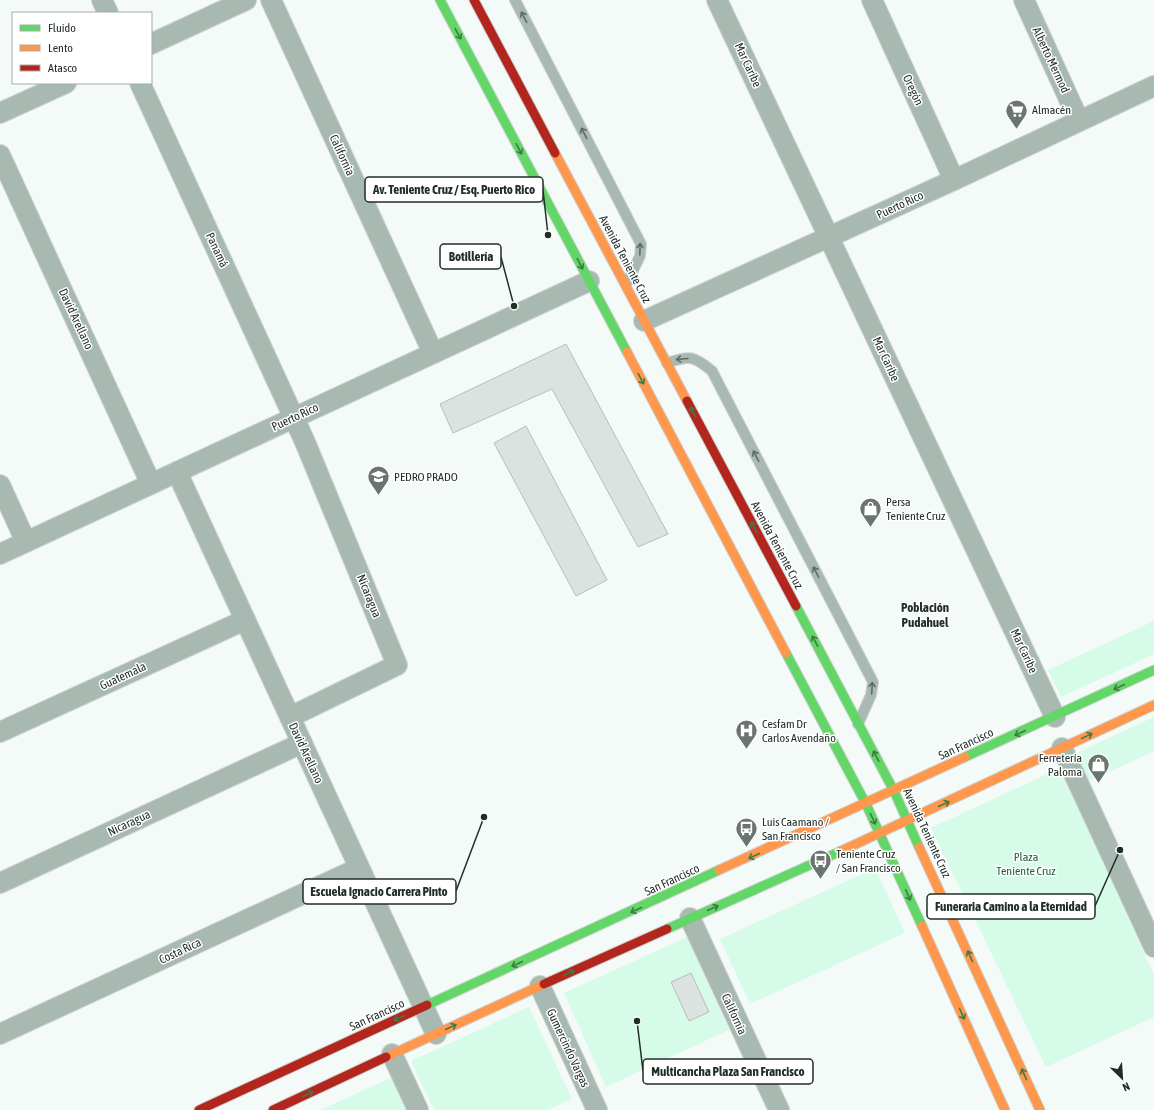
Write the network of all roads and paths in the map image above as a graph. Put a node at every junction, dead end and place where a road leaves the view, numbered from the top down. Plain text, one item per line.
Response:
1 (102, 0) edge
2 (246, 0) edge
3 (271, 0) edge
4 (440, 0) edge
5 (474, 0) edge
6 (516, 0) edge
7 (718, 0) edge
8 (872, 0) edge
9 (1024, 0) edge
10 (108, 12) edge
11 (152, 44) edge
12 (64, 84) edge
13 (140, 84) edge
14 (1154, 86) edge
15 (0, 114) edge
16 (1079, 121) junction
17 (0, 155) edge
18 (954, 180) junction
19 (829, 237) junction
20 (589, 281) junction
21 (626, 285) junction
22 (644, 321) junction
23 (433, 353) junction
24 (667, 363) junction
25 (294, 418) junction
26 (177, 472) junction
27 (151, 484) junction
28 (0, 485) edge
29 (26, 542) junction
30 (0, 554) edge
31 (245, 620) junction
32 (1154, 670) edge
33 (1154, 705) edge
34 (290, 717) junction
35 (1055, 717) junction
36 (858, 724) junction
37 (0, 732) edge
38 (302, 743) junction
39 (1062, 748) junction
40 (894, 790) junction
41 (866, 804) junction
42 (909, 820) junction
43 (880, 834) junction
44 (359, 868) junction
45 (0, 882) edge
46 (690, 918) junction
47 (1154, 947) edge
48 (540, 986) junction
49 (423, 1007) junction
50 (0, 1034) edge
51 (436, 1034) junction
52 (392, 1054) junction
53 (199, 1110) edge
54 (273, 1110) edge
55 (418, 1110) edge
56 (597, 1110) edge
57 (779, 1110) edge
58 (1005, 1110) edge
59 (1040, 1110) edge

1 - 10 street
2 - 11 street
3 - 23 street, California
4 -> 20 main road
5 - 21 main road, Avenida Teniente Cruz
21 -> 6 lane
7 - 19 street, Mar Caribe
8 - 18 street, Oregón
9 - 16 street, Alberto Mermod
12 - 15 street
13 - 25 street, Panamá
14 - 16 street, Puerto Rico
16 - 18 street, Puerto Rico
17 - 27 street, David Arellano
18 - 19 street, Puerto Rico
19 - 22 street, Puerto Rico
19 - 35 street, Mar Caribe
20 - 23 street, Puerto Rico
20 -> 41 main road
21 - 22 main road, Avenida Teniente Cruz
22 - 24 main road, Avenida Teniente Cruz
23 - 25 street, Puerto Rico
36 -> 24 main road, Avenida Teniente Cruz
36 -> 24 lane
25 - 26 street, Puerto Rico
25 - 34 street, Nicaragua
26 - 27 street, Puerto Rico
26 - 31 street, David Arellano
27 - 29 street, Puerto Rico
28 - 29 street
29 - 30 street, Puerto Rico
31 - 34 street, David Arellano
31 - 37 street, Guatemala
32 -> 35 main road, San Francisco
39 -> 33 main road
34 - 38 street, David Arellano
35 -> 40 main road, San Francisco
40 -> 36 main road, Avenida Teniente Cruz
38 - 44 street, David Arellano
38 - 45 street, Nicaragua
42 -> 39 main road
39 - 47 street
40 - 41 main road, San Francisco
40 - 42 main road, Avenida Teniente Cruz
41 -> 43 main road
41 -> 49 main road, San Francisco
42 - 43 main road
59 -> 42 main road, Avenida Teniente Cruz
46 -> 43 main road
43 -> 58 main road
44 - 49 street, David Arellano
44 - 50 street, Costa Rica
48 -> 46 main road
46 - 57 street, California
51 -> 48 main road
48 - 56 street, Gumercindo Vargas
49 - 51 street, David Arellano
49 -> 53 main road, San Francisco
51 - 52 main road
54 -> 52 main road
52 - 55 street

